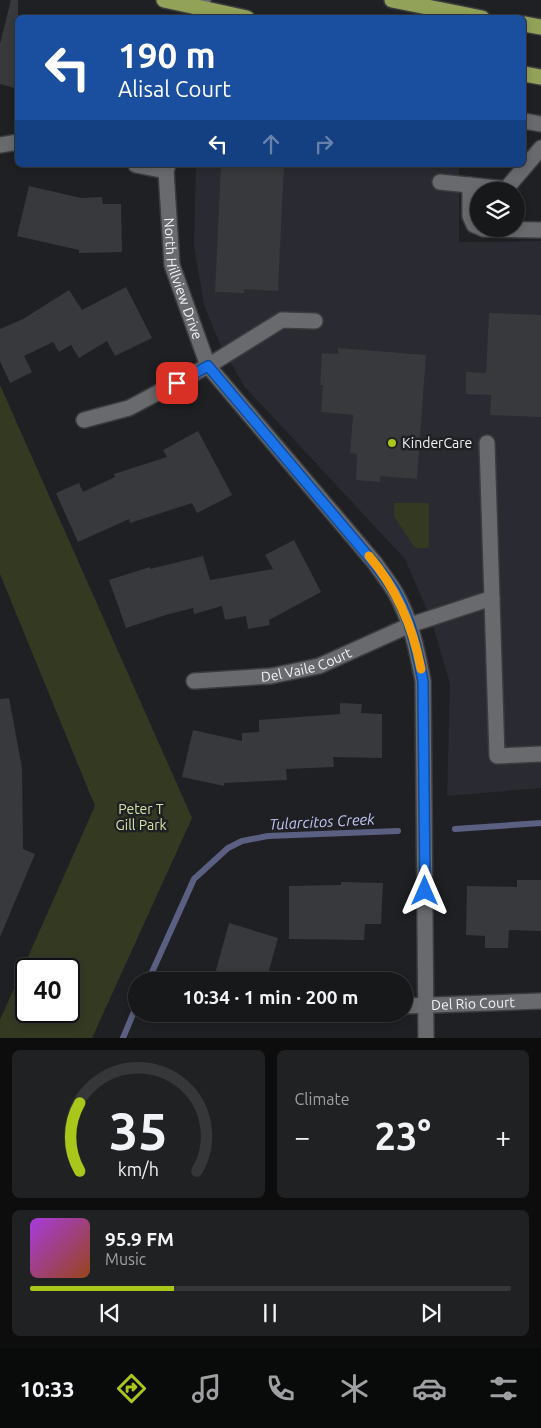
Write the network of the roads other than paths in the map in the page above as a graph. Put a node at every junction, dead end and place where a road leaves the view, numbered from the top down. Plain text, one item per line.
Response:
1 (164, 0) edge
2 (392, 0) edge
3 (201, 9) edge
4 (232, 15) edge
5 (467, 15) edge
6 (526, 24) edge
7 (541, 27) edge
8 (526, 74) edge
9 (541, 77) edge
10 (526, 121) edge
11 (541, 124) edge
12 (15, 142) edge
13 (0, 145) edge
14 (541, 148) edge
15 (526, 166) edge
16 (525, 167) edge
17 (167, 168) edge
18 (440, 182) dead end
19 (512, 182) edge
20 (470, 185) edge
21 (525, 230) edge
22 (541, 230) edge
23 (315, 321) dead end
24 (208, 366) junction
25 (84, 420) dead end
26 (487, 442) dead end
27 (492, 598) junction
28 (410, 625) junction
29 (194, 682) dead end
30 (541, 754) edge
31 (541, 1001) edge
32 (426, 1005) junction
33 (413, 1006) edge
34 (426, 1038) edge

1 - 3 main road
2 - 5 main road
3 - 4 main road
6 - 7 main road
8 - 9 main road
10 - 11 street
12 - 13 street
14 - 15 street
16 - 19 street
17 - 24 street, North Hillview Drive
18 - 20 street
21 - 22 street
23 - 24 street
24 - 25 street
24 - 28 street, North Hillview Drive
26 - 27 street
27 - 28 street, Del Vaile Court
27 - 30 street
28 - 29 street, Del Vaile Court
28 - 32 street, North Hillview Drive
31 - 32 street, Del Rio Court
32 - 33 street, Del Rio Court
32 - 34 street, North Hillview Drive

